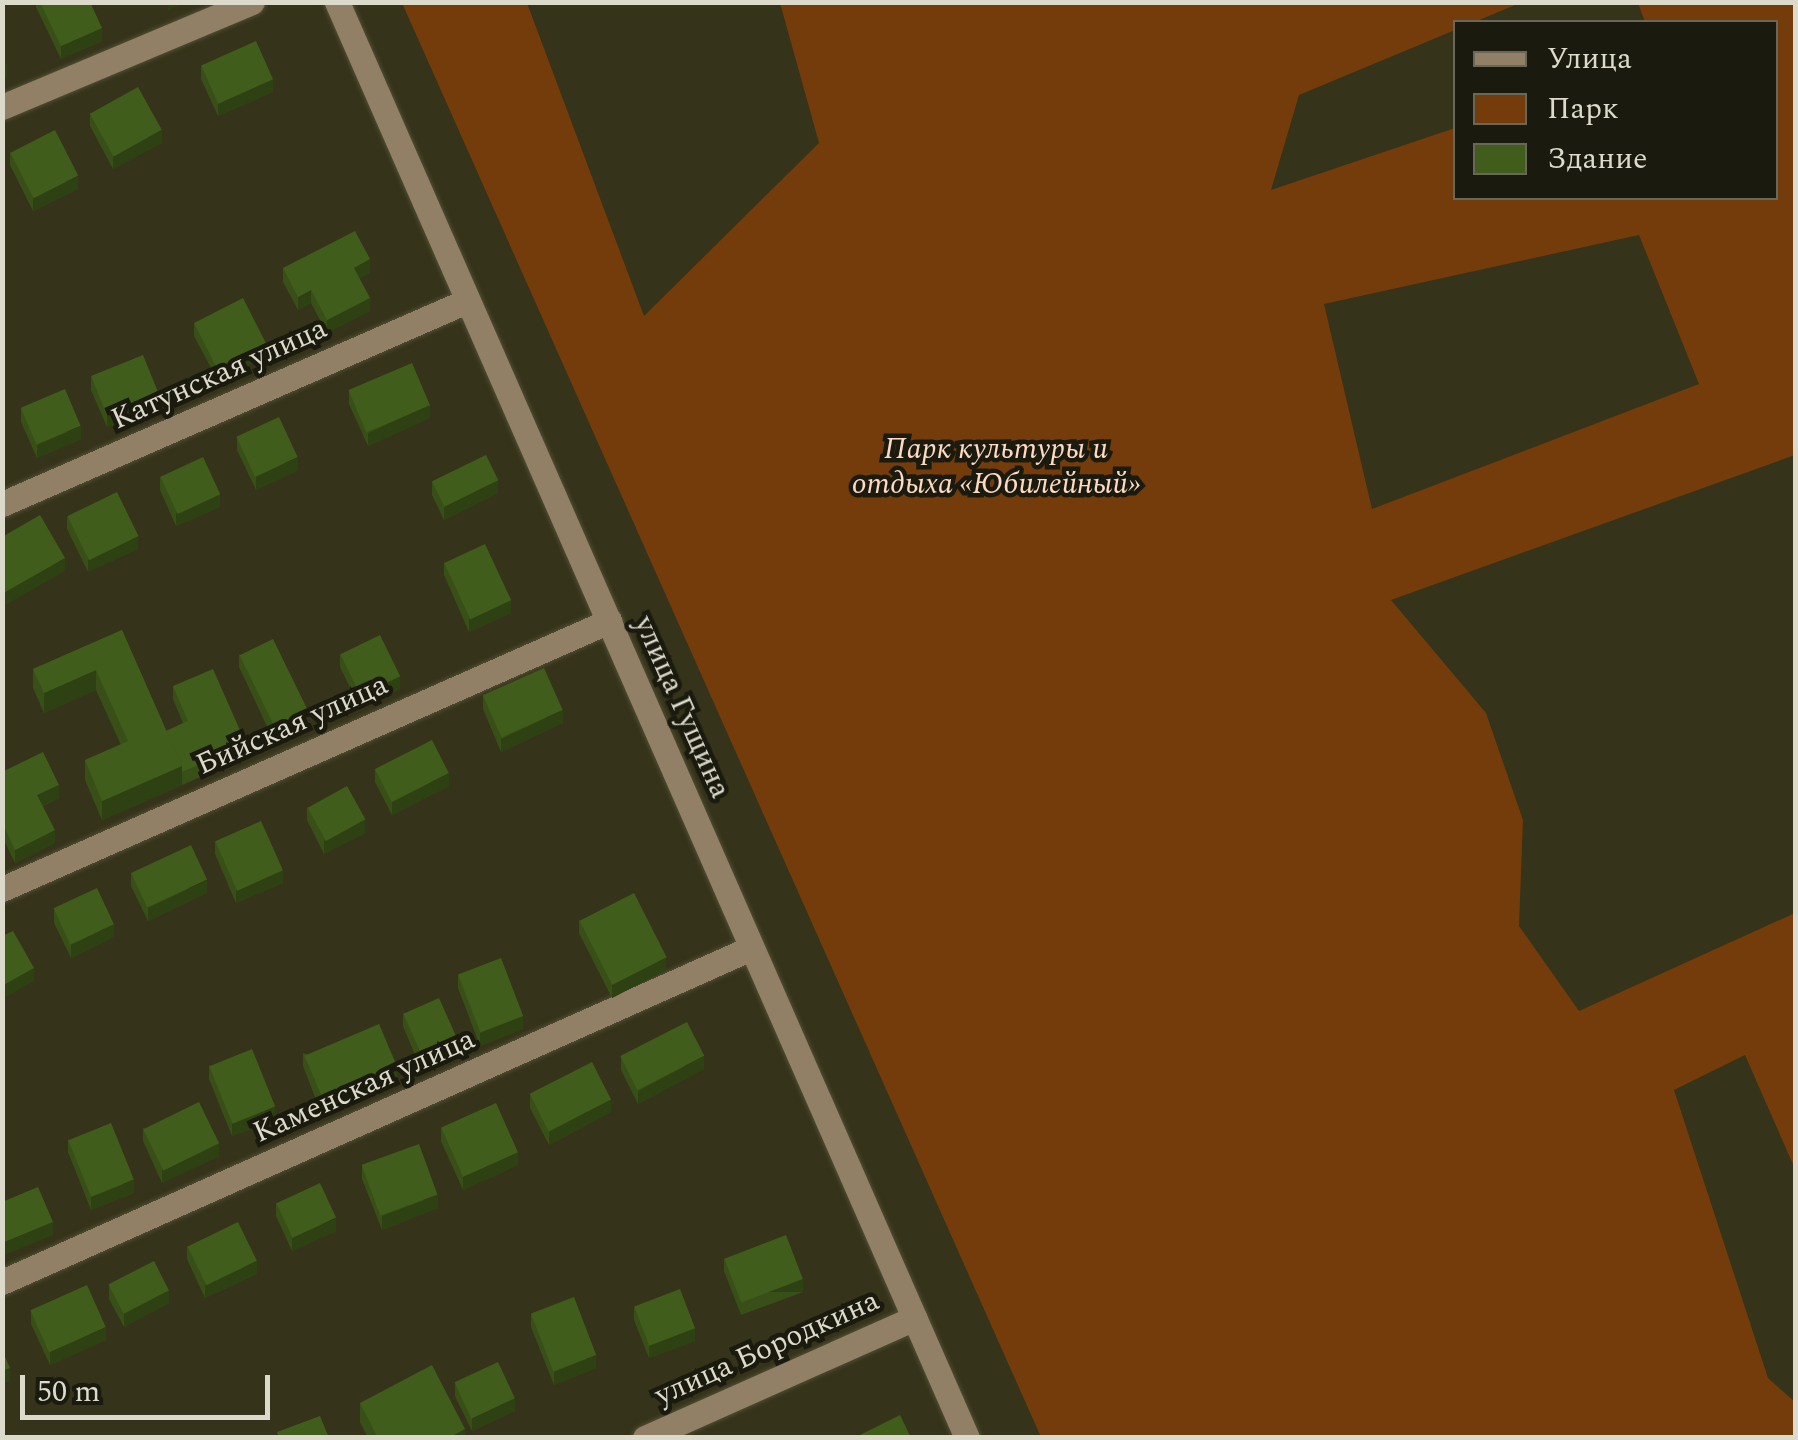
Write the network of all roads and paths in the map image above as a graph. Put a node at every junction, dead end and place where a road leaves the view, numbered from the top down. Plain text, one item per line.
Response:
1 (252, 2) edge
2 (338, 2) edge
3 (2, 107) edge
4 (462, 304) junction
5 (2, 504) edge
6 (609, 620) junction
7 (2, 889) edge
8 (752, 948) junction
9 (2, 1282) edge
10 (915, 1318) junction
11 (645, 1438) edge
12 (966, 1438) edge

1 - 3 street
2 - 4 street, улица Гущина
4 - 5 street, Катунская улица
4 - 6 street, улица Гущина
6 - 7 street, Бийская улица
6 - 8 street, улица Гущина
8 - 9 street, Каменская улица
8 - 10 street, улица Гущина
10 - 11 street, улица Бородкина
10 - 12 street, улица Гущина

